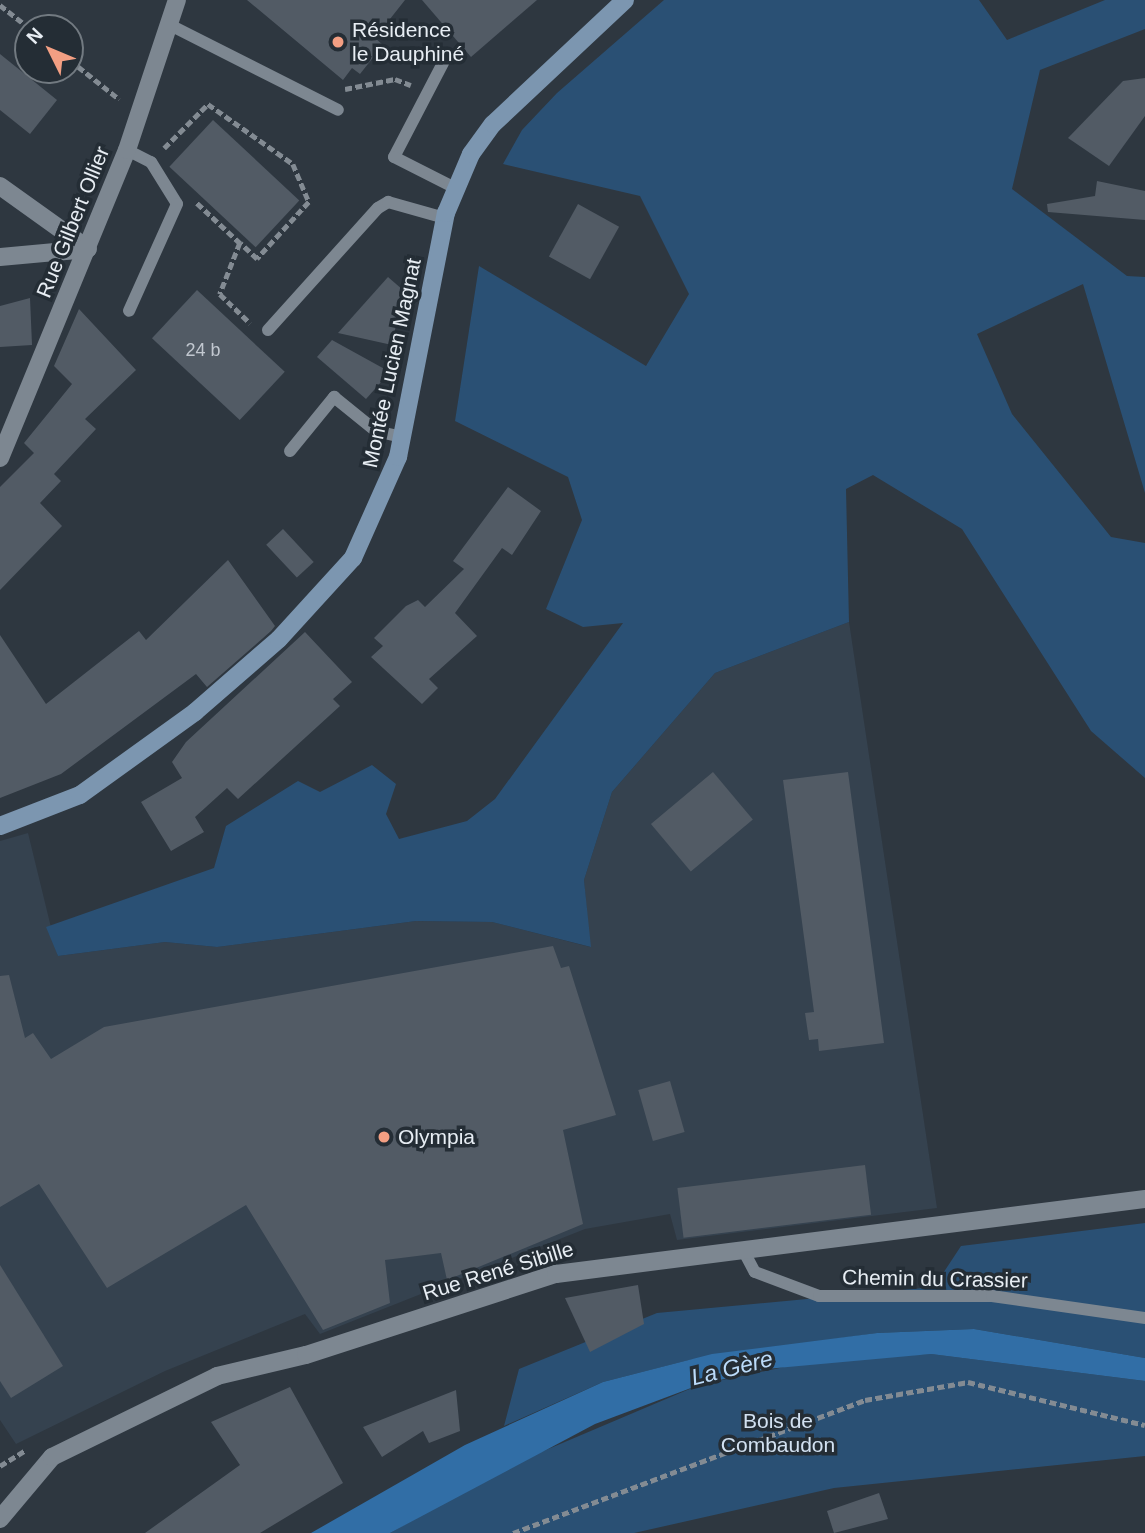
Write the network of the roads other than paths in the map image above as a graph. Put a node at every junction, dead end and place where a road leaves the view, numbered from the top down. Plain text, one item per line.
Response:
1 (177, 0) edge
2 (625, 0) edge
3 (170, 25) junction
4 (443, 63) dead end
5 (338, 110) dead end
6 (127, 150) junction
7 (0, 186) edge
8 (455, 188) junction
9 (445, 218) junction
10 (88, 249) junction
11 (0, 257) edge
12 (129, 311) dead end
13 (268, 330) road end
14 (402, 437) junction
15 (290, 451) dead end
16 (0, 458) edge
17 (0, 826) edge
18 (1145, 1199) edge
19 (742, 1248) junction
20 (1145, 1318) edge
21 (0, 1519) edge

1 - 3 street, Rue Gilbert Ollier
2 - 8 main road, Montée Lucien Magnat
3 - 5 lane
3 - 6 street, Rue Gilbert Ollier
4 - 8 lane
6 - 10 street, Rue Gilbert Ollier
6 - 12 lane
7 - 10 street
8 - 9 main road, Montée Lucien Magnat
9 - 13 lane
9 - 14 main road, Montée Lucien Magnat
10 - 11 street
10 - 16 street, Rue Gilbert Ollier
14 - 15 lane
14 - 17 main road, Montée Lucien Magnat
18 - 19 street, Rue René Sibille
19 - 20 lane, Chemin du Crassier
19 - 21 street, Rue René Sibille

